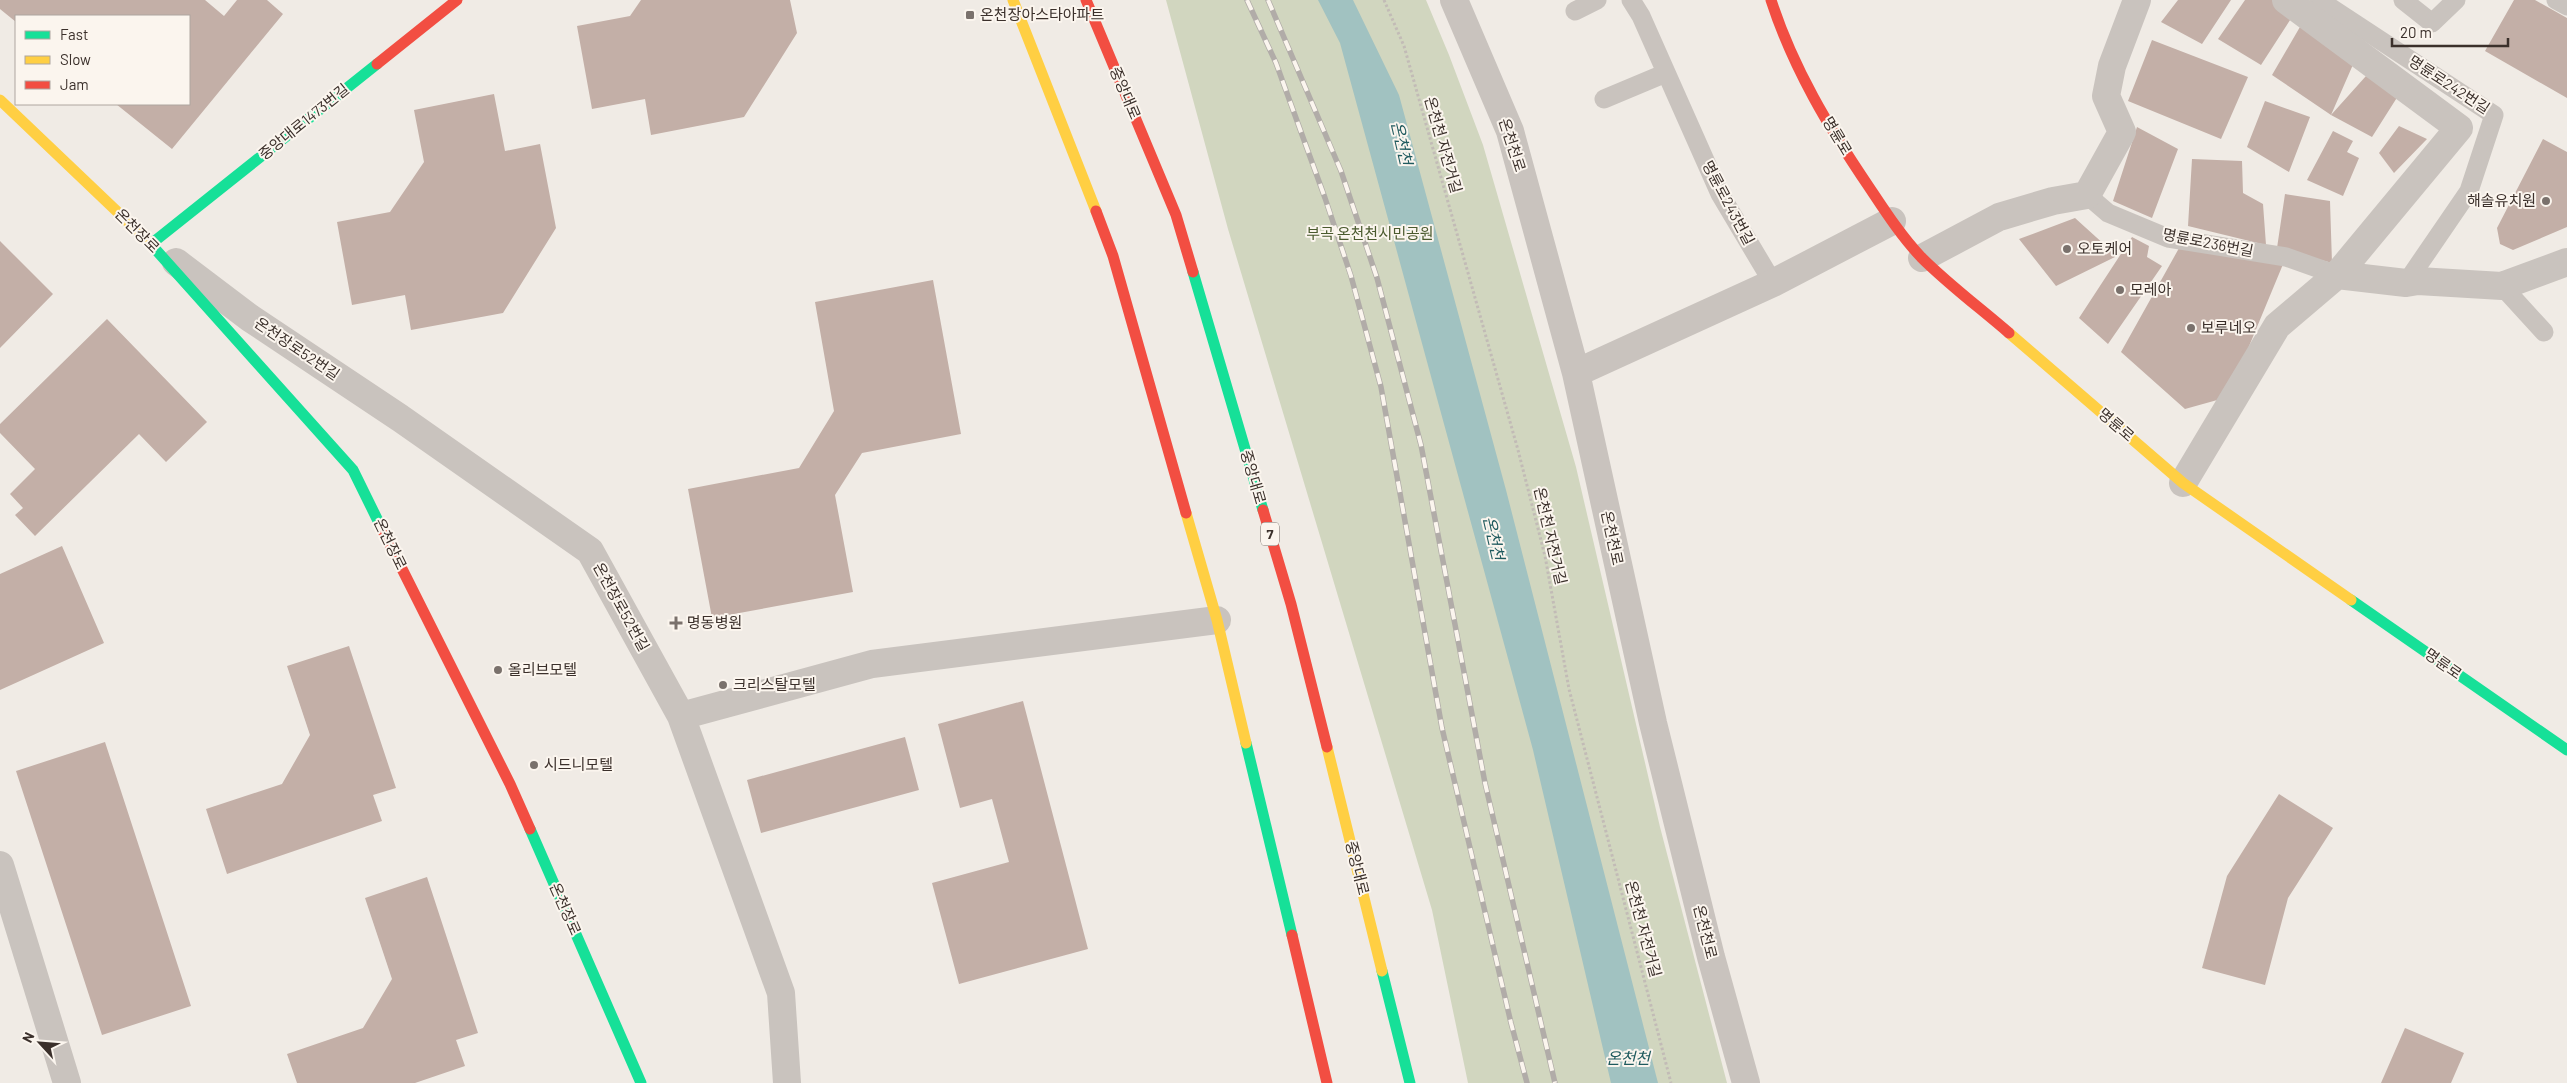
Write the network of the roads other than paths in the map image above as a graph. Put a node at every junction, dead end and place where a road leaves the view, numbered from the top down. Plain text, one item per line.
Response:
1 (457, 0) edge
2 (1013, 0) edge
3 (1086, 0) edge
4 (1454, 0) edge
5 (1597, 0) edge
6 (1631, 0) edge
7 (1772, 0) edge
8 (2137, 0) edge
9 (2286, 0) edge
10 (2319, 0) edge
11 (2403, 0) edge
12 (2456, 0) edge
13 (2556, 0) edge
14 (2567, 6) edge
15 (1575, 11) dead end
16 (1666, 73) junction
17 (1604, 99) dead end
18 (0, 100) edge
19 (2087, 195) junction
20 (1892, 222) junction
21 (151, 244) junction
22 (1922, 258) junction
23 (2567, 262) edge
24 (2337, 275) junction
25 (1773, 283) junction
26 (2406, 283) junction
27 (2502, 286) junction
28 (2544, 332) dead end
29 (1576, 373) junction
30 (2183, 483) junction
31 (1217, 620) junction
32 (681, 716) junction
33 (2567, 750) edge
34 (0, 865) edge
35 (67, 1083) edge
36 (641, 1083) edge
37 (788, 1083) edge
38 (1327, 1083) edge
39 (1410, 1083) edge
40 (1746, 1083) edge

1 - 21 main road, 중앙대로1473번길
2 - 31 main road
3 - 39 main road, 중앙대로 / 7
4 - 29 street, 온천천로
5 - 15 lane
6 - 16 lane, 명륜로243번길
7 - 20 main road, 명륜로
8 - 19 street
9 - 24 street
10 - 26 lane, 명륜로242번길
11 - 12 lane
13 - 14 lane
16 - 17 lane
16 - 25 lane, 명륜로243번길
18 - 21 main road, 온천장로
19 - 22 street
19 - 24 lane, 명륜로236번길
20 - 22 main road, 명륜로
20 - 25 street
21 - 32 street, 온천장로52번길
21 - 36 main road, 온천장로
22 - 30 main road, 명륜로
23 - 27 street, 명륜로236번길
24 - 26 street, 명륜로236번길
24 - 30 street
25 - 29 street
26 - 27 street, 명륜로236번길
27 - 28 lane
29 - 40 street, 온천천로
30 - 33 main road, 명륜로
31 - 32 street
31 - 38 main road
32 - 37 street, 온천장로52번길
34 - 35 street

